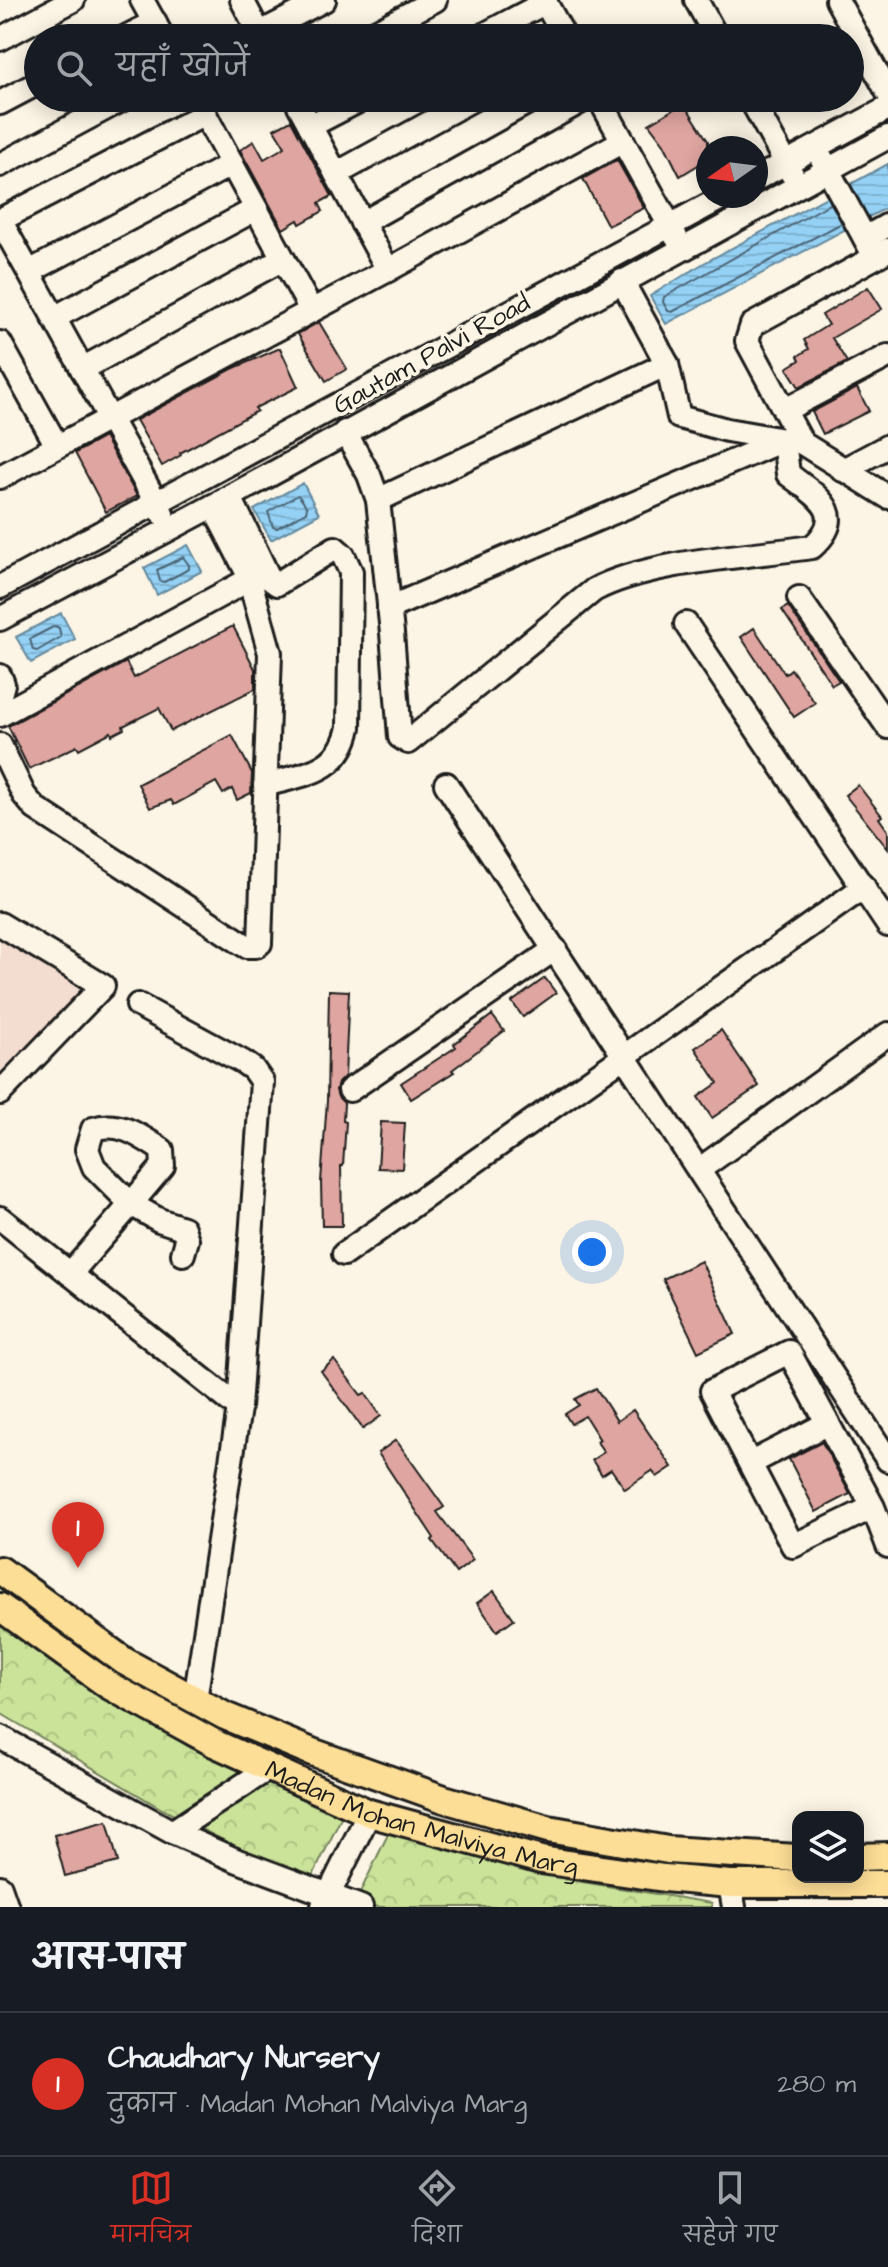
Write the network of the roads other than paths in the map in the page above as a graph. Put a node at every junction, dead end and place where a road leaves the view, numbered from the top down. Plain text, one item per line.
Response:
1 (73, 0) edge
2 (142, 0) edge
3 (242, 0) edge
4 (324, 0) edge
5 (435, 0) edge
6 (696, 0) edge
7 (837, 0) edge
8 (545, 1) edge
9 (28, 24) edge
10 (156, 24) edge
11 (255, 24) edge
12 (282, 24) edge
13 (390, 24) edge
14 (503, 24) edge
15 (557, 24) edge
16 (709, 24) edge
17 (850, 24) edge
18 (24, 26) edge
19 (0, 39) edge
20 (864, 49) edge
21 (24, 90) edge
22 (888, 93) edge
23 (0, 103) edge
24 (888, 108) edge
25 (99, 112) edge
26 (189, 112) edge
27 (203, 112) edge
28 (302, 112) edge
29 (337, 112) edge
30 (449, 112) edge
31 (562, 112) edge
32 (607, 112) edge
33 (758, 112) edge
34 (310, 126) junction
35 (888, 137) edge
36 (623, 141) junction
37 (816, 147) junction
38 (786, 163) junction
39 (232, 164) junction
40 (0, 165) edge
41 (768, 173) edge
42 (336, 174) junction
43 (832, 178) junction
44 (798, 186) junction
45 (703, 208) edge
46 (256, 209) junction
47 (0, 220) edge
48 (362, 223) junction
49 (888, 225) edge
50 (670, 226) junction
51 (872, 243) edge
52 (682, 248) junction
53 (283, 259) junction
54 (388, 270) junction
55 (29, 272) junction
56 (622, 281) junction
57 (311, 310) junction
58 (54, 318) junction
59 (0, 343) edge
60 (888, 356) edge
61 (667, 364) junction
62 (82, 369) junction
63 (785, 410) junction
64 (109, 418) junction
65 (345, 432) junction
66 (784, 440) junction
67 (57, 446) junction
68 (888, 446) edge
69 (843, 470) junction
70 (2, 471) edge
71 (888, 497) edge
72 (378, 500) junction
73 (156, 502) junction
74 (221, 502) junction
75 (171, 528) junction
76 (258, 574) junction
77 (0, 587) edge
78 (799, 598) dead end
79 (389, 608) junction
80 (4, 609) edge
81 (686, 624) dead end
82 (0, 676) edge
83 (0, 695) edge
84 (0, 715) edge
85 (888, 727) edge
86 (0, 745) edge
87 (446, 784) dead end
88 (265, 785) junction
89 (864, 887) junction
90 (0, 924) edge
91 (888, 925) edge
92 (555, 949) junction
93 (138, 1005) dead end
94 (888, 1034) edge
95 (625, 1055) junction
96 (350, 1090) dead end
97 (0, 1093) edge
98 (700, 1169) junction
99 (0, 1218) edge
100 (183, 1254) dead end
101 (344, 1254) dead end
102 (70, 1274) junction
103 (239, 1408) junction
104 (828, 1423) junction
105 (888, 1460) edge
106 (751, 1463) junction
107 (873, 1507) junction
108 (888, 1546) edge
109 (0, 1570) edge
110 (0, 1607) edge
111 (195, 1700) junction
112 (0, 1737) edge
113 (269, 1768) junction
114 (369, 1813) junction
115 (511, 1818) junction
116 (172, 1832) junction
117 (505, 1850) junction
118 (888, 1856) edge
119 (864, 1857) edge
120 (792, 1858) edge
121 (888, 1884) edge
122 (0, 1887) edge
123 (732, 1895) edge
124 (326, 1901) edge
125 (7, 1907) edge
126 (361, 1907) edge

1 - 9 street
2 - 10 street
3 - 11 street
4 - 12 street
5 - 13 street
6 - 16 street
7 - 17 street
8 - 14 street
8 - 15 street
18 - 19 street
20 - 22 street
21 - 23 street
24 - 37 street
25 - 40 street
26 - 47 street
27 - 39 street
28 - 34 street
29 - 34 street
30 - 42 street
31 - 48 street
32 - 36 street
33 - 38 street
34 - 42 street
35 - 43 street, Gautam Palvi Road
36 - 50 street
36 - 54 street
37 - 38 street
37 - 43 street
38 - 41 street
38 - 44 street
39 - 46 street
39 - 55 street
42 - 48 street
43 - 44 street, Gautam Palvi Road
43 - 51 street
44 - 52 street, Gautam Palvi Road
45 - 50 street, Gautam Palvi Road
46 - 53 street
46 - 58 street
47 - 55 street
48 - 54 street
49 - 51 street
50 - 52 street
50 - 73 street, Gautam Palvi Road
51 - 63 street
52 - 56 street, Gautam Palvi Road
53 - 57 street
53 - 62 street
54 - 57 street
55 - 58 street
56 - 61 street
56 - 65 street, Gautam Palvi Road
57 - 64 street
58 - 62 street
59 - 67 street
60 - 63 street
61 - 66 street
61 - 72 street
62 - 64 street
63 - 69 street
64 - 67 street
64 - 73 street
65 - 72 street
65 - 74 street, Gautam Palvi Road
66 - 79 street
66 - 79 street
67 - 70 street
68 - 69 street
69 - 71 street
72 - 79 street
73 - 75 street
73 - 77 street, Gautam Palvi Road
74 - 75 street, Gautam Palvi Road
74 - 76 street
75 - 80 street, Gautam Palvi Road
76 - 84 street
76 - 88 street
76 - 88 street
78 - 85 street
81 - 89 street
82 - 83 street
86 - 88 street
87 - 92 street
89 - 91 street
89 - 95 street
90 - 97 street
92 - 95 street
92 - 96 street
93 - 103 street
94 - 98 street
95 - 98 street
95 - 101 street
98 - 105 street
99 - 102 street
100 - 102 street
102 - 103 street
103 - 111 street
104 - 106 street
104 - 106 street
104 - 107 street
106 - 107 street
107 - 108 street
109 - 111 main road, Madan Mohan Malviya Marg
110 - 113 main road, Madan Mohan Malviya Marg
111 - 115 main road, Madan Mohan Malviya Marg
112 - 116 street
113 - 114 main road, Madan Mohan Malviya Marg
113 - 116 street
114 - 117 main road, Madan Mohan Malviya Marg
114 - 124 street
115 - 117 main road
115 - 120 main road, Madan Mohan Malviya Marg
116 - 124 street
117 - 123 main road, Madan Mohan Malviya Marg
118 - 119 main road
121 - 123 main road, Madan Mohan Malviya Marg
122 - 125 street
124 - 126 street

